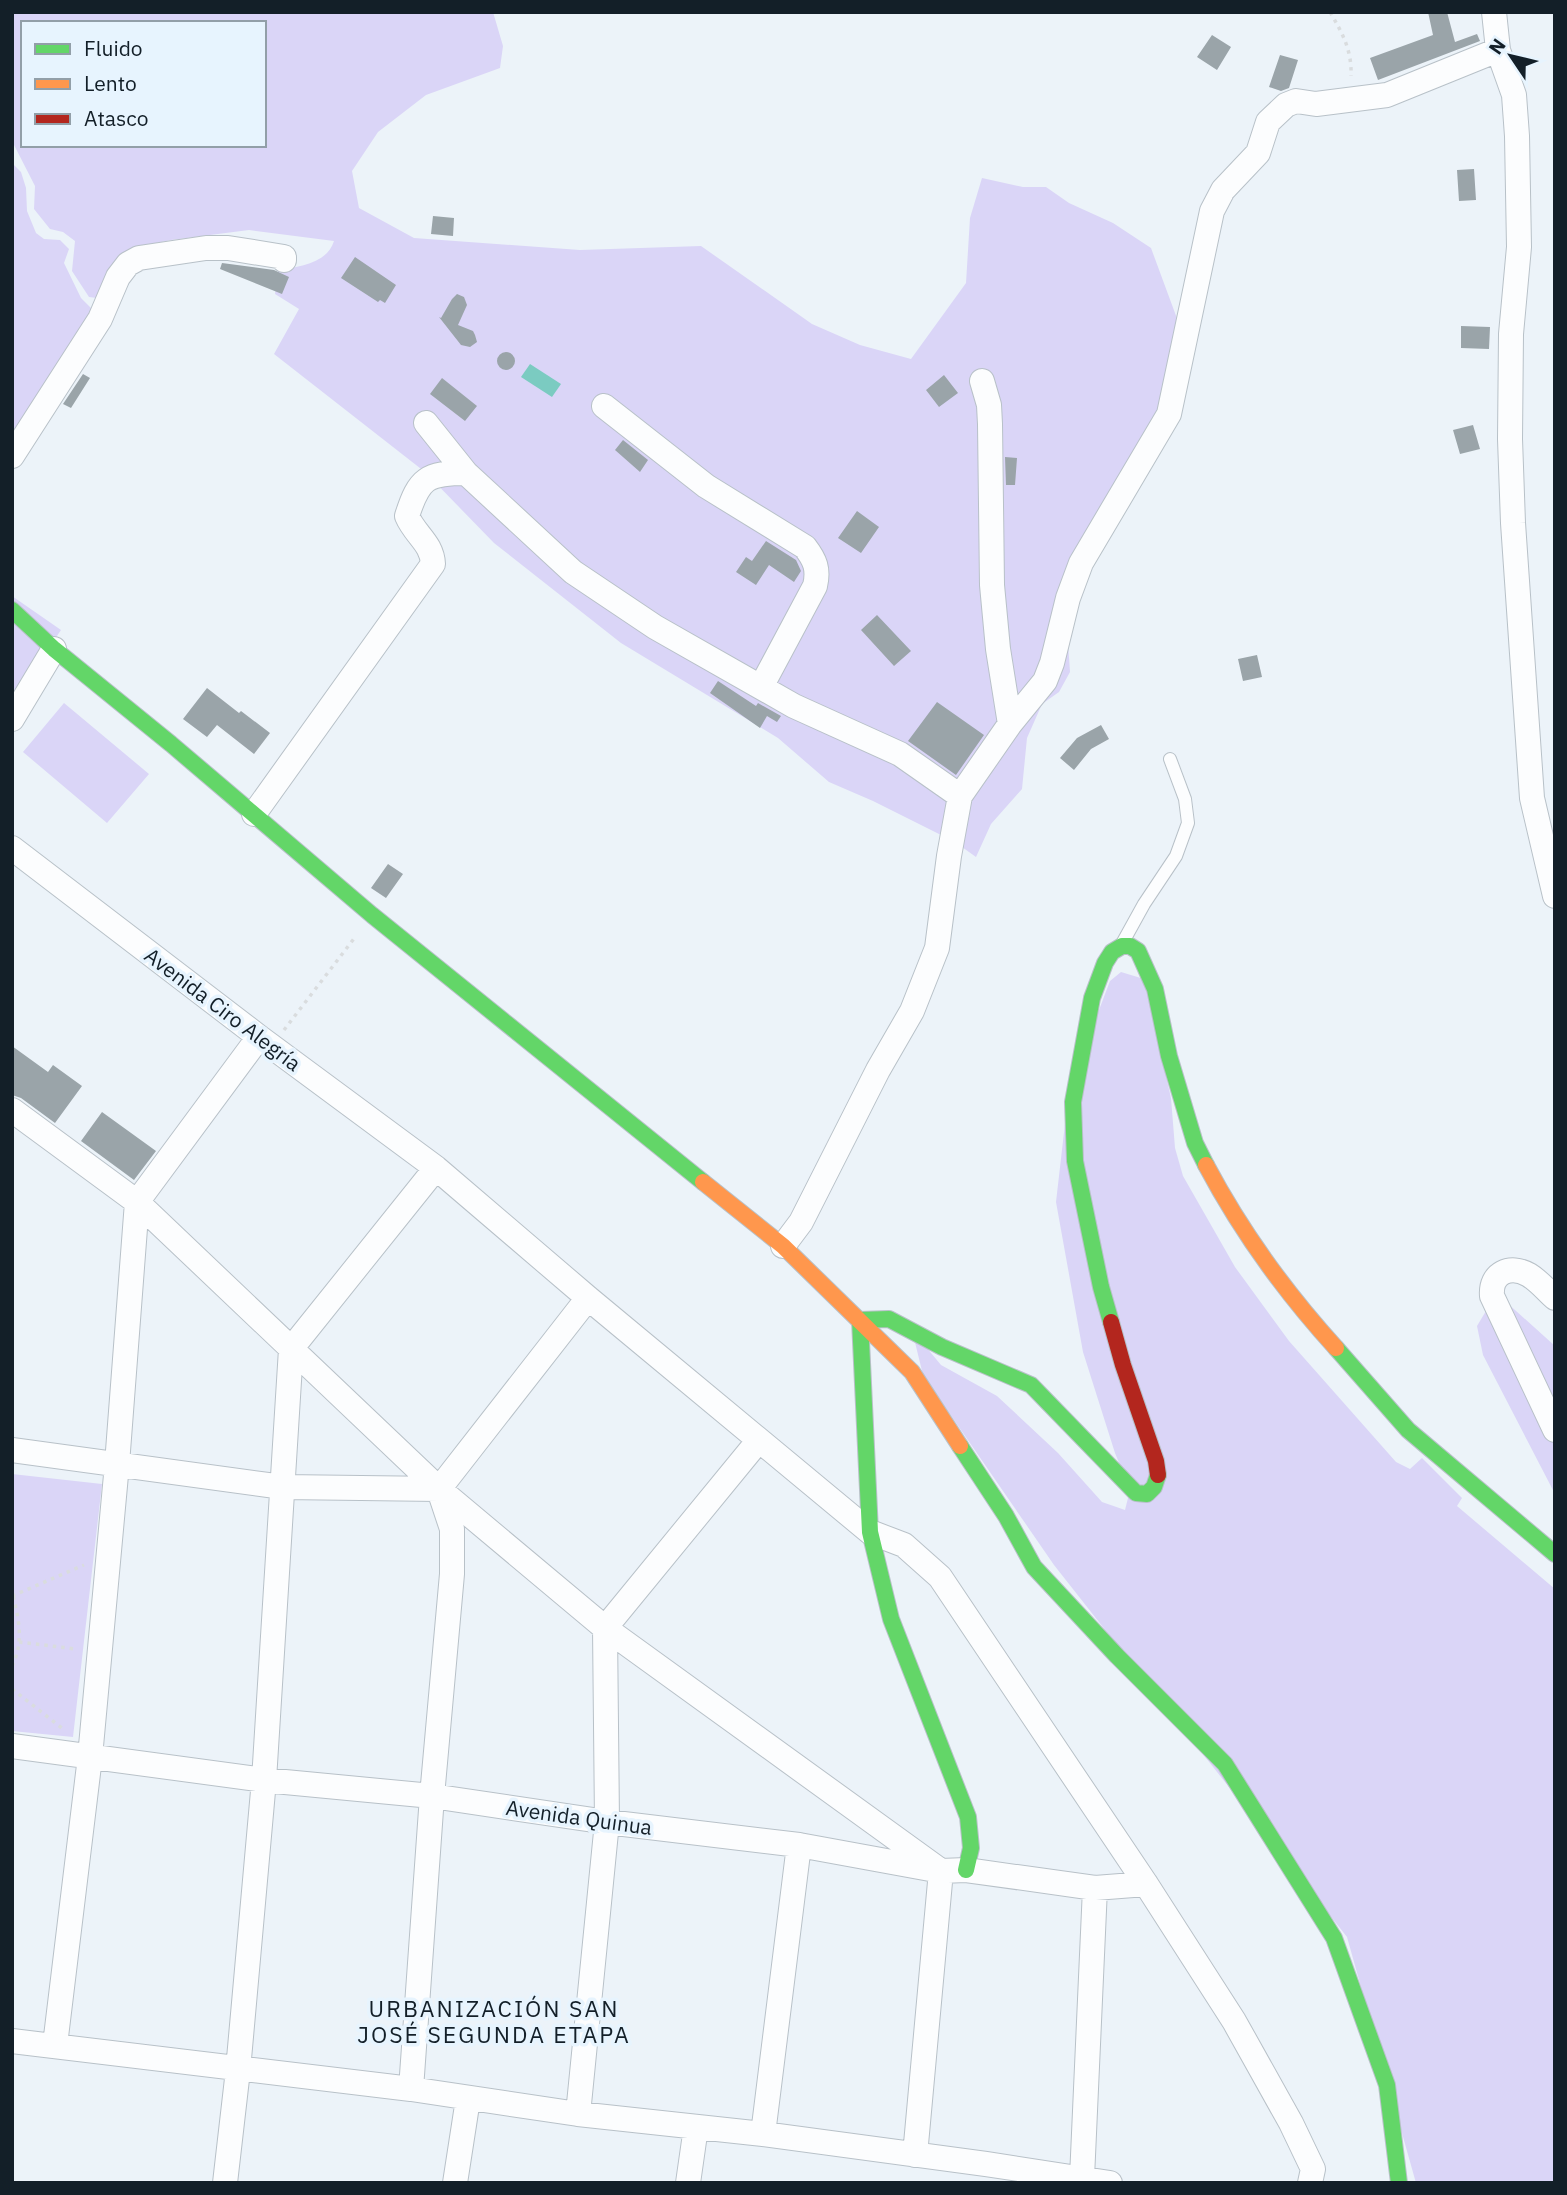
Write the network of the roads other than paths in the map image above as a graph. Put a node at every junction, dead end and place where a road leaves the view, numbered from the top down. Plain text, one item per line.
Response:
1 (1494, 12) edge
2 (1498, 50) junction
3 (284, 260) dead end
4 (982, 381) dead end
5 (604, 406) dead end
6 (426, 423) dead end
7 (12, 456) edge
8 (466, 473) junction
9 (12, 610) edge
10 (54, 649) junction
11 (761, 687) junction
12 (12, 719) edge
13 (1010, 724) junction
14 (1170, 758) dead end
15 (960, 796) junction
16 (254, 814) junction
17 (12, 848) edge
18 (1555, 896) edge
19 (1122, 946) junction
20 (259, 1037) junction
21 (12, 1110) edge
22 (436, 1168) junction
23 (137, 1202) junction
24 (783, 1246) junction
25 (588, 1298) junction
26 (1555, 1298) edge
27 (860, 1320) junction
28 (291, 1349) junction
29 (1555, 1430) edge
30 (759, 1440) junction
31 (12, 1450) edge
32 (117, 1464) junction
33 (283, 1488) junction
34 (439, 1489) junction
35 (870, 1532) junction
36 (1555, 1554) edge
37 (605, 1628) junction
38 (12, 1746) edge
39 (90, 1757) junction
40 (264, 1780) junction
41 (432, 1796) junction
42 (607, 1822) junction
43 (799, 1845) junction
44 (966, 1870) junction
45 (942, 1871) junction
46 (1146, 1884) junction
47 (1095, 1888) junction
48 (12, 2041) edge
49 (55, 2045) junction
50 (239, 2070) junction
51 (411, 2089) junction
52 (468, 2099) junction
53 (578, 2114) junction
54 (696, 2127) junction
55 (763, 2134) junction
56 (915, 2155) junction
57 (985, 2173) edge
58 (1082, 2178) junction
59 (225, 2183) edge
60 (455, 2183) edge
61 (688, 2183) edge
62 (1110, 2183) edge
63 (1310, 2183) edge
64 (1399, 2183) edge

1 - 2 street
2 - 13 street
2 - 18 street
3 - 7 street
4 - 13 street
5 - 11 street
6 - 8 street
8 - 11 street
8 - 16 street
9 - 10 street
10 - 12 street
10 - 16 street
11 - 15 street
13 - 15 street
14 - 19 lane
15 - 24 street
16 - 24 street
17 - 20 street, Avenida Ciro Alegría
19 - 27 street
19 - 36 street
20 - 22 street, Avenida Ciro Alegría
20 - 23 street
21 - 23 street
22 - 25 street, Avenida Ciro Alegría
22 - 28 street
23 - 28 street
23 - 32 street
24 - 27 street
25 - 30 street, Avenida Ciro Alegría
25 - 34 street
26 - 29 street
27 - 35 street
27 - 64 street
28 - 33 street
28 - 34 street
30 - 35 street, Avenida Ciro Alegría
30 - 37 street
31 - 32 street
32 - 33 street
32 - 39 street
33 - 34 street
33 - 40 street
34 - 37 street
34 - 41 street
35 - 44 street
35 - 46 street, Avenida Ciro Alegría
37 - 42 street
37 - 45 street
38 - 39 street, Avenida Quinua
39 - 40 street, Avenida Quinua
39 - 49 street
40 - 41 street, Avenida Quinua
40 - 50 street
41 - 42 street, Avenida Quinua
41 - 51 street
42 - 43 street, Avenida Quinua
42 - 53 street
43 - 45 street, Avenida Quinua
43 - 55 street
44 - 45 street, Avenida Quinua
44 - 47 street, Avenida Quinua
45 - 56 street
46 - 47 street, Avenida Quinua
46 - 63 street, Avenida Ciro Alegría
47 - 58 street
48 - 49 street
49 - 50 street
50 - 51 street
50 - 59 street
51 - 52 street
52 - 53 street
52 - 60 street
53 - 54 street
54 - 55 street
54 - 61 street
55 - 56 street
56 - 57 street
57 - 58 street
58 - 62 street

